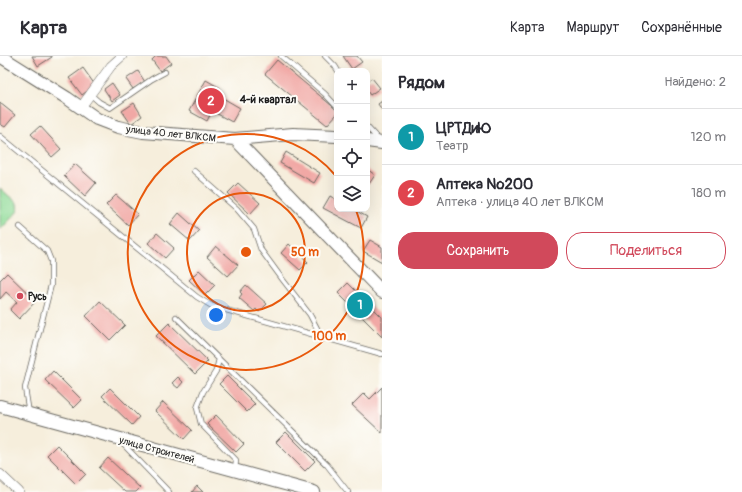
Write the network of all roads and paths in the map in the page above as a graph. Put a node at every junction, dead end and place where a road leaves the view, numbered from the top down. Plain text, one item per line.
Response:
1 (122, 56) edge
2 (281, 56) edge
3 (325, 56) edge
4 (5, 57) edge
5 (336, 68) edge
6 (165, 72) dead end
7 (90, 94) junction
8 (334, 104) edge
9 (81, 107) junction
10 (370, 130) edge
11 (0, 136) edge
12 (334, 136) edge
13 (235, 139) junction
14 (370, 141) edge
15 (381, 143) edge
16 (194, 171) dead end
17 (20, 227) dead end
18 (381, 290) edge
19 (176, 317) dead end
20 (321, 336) junction
21 (382, 354) edge
22 (219, 359) junction
23 (0, 406) edge
24 (29, 414) junction
25 (118, 439) junction
26 (235, 471) junction
27 (0, 474) edge
28 (309, 491) edge
29 (18, 492) edge
30 (169, 492) edge
31 (348, 492) edge

1 - 7 street
2 - 8 lane
3 - 5 lane
4 - 9 street, улица 40 лет ВЛКСМ
6 - 7 lane
7 - 9 street
9 - 13 street, улица 40 лет ВЛКСМ
10 - 15 lane
11 - 20 lane
12 - 13 street, улица 40 лет ВЛКСМ
13 - 18 street
14 - 15 street
16 - 20 lane
17 - 24 lane
19 - 22 lane
20 - 21 lane
22 - 26 lane
22 - 31 lane
23 - 24 street, улица Строителей
24 - 25 street, улица Строителей
25 - 26 street, улица Строителей
25 - 30 lane
26 - 28 street, улица Строителей
27 - 29 street

